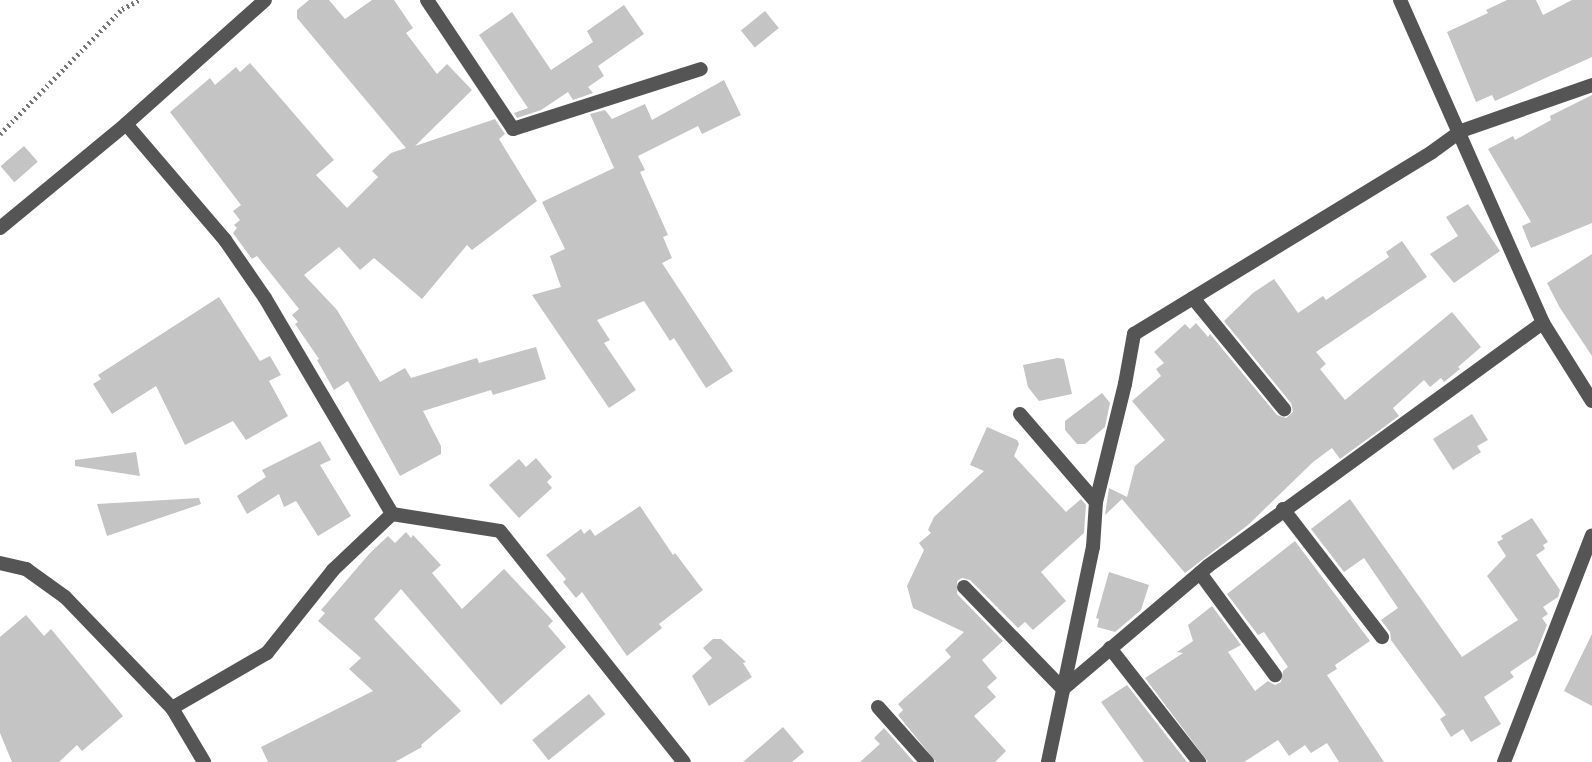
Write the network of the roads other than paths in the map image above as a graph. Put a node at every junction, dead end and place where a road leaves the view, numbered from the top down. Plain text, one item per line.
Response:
1 (265, 0) edge
2 (427, 0) edge
3 (1400, 0) edge
4 (701, 69) dead end
5 (1592, 85) edge
6 (126, 124) junction
7 (1461, 131) junction
8 (0, 228) edge
9 (1193, 298) junction
10 (1543, 323) junction
11 (1592, 401) edge
12 (1284, 409) dead end
13 (1020, 414) dead end
14 (1096, 502) junction
15 (1283, 509) junction
16 (392, 514) junction
17 (1592, 535) edge
18 (0, 562) edge
19 (1200, 573) junction
20 (964, 587) dead end
21 (1382, 637) dead end
22 (1110, 648) junction
23 (1275, 675) dead end
24 (1063, 689) junction
25 (878, 707) dead end
26 (172, 708) junction
27 (204, 762) edge
28 (684, 762) edge
29 (927, 762) edge
30 (1048, 762) edge
31 (1199, 762) edge
32 (1504, 762) edge

1 - 6 street
2 - 4 street
3 - 7 street
5 - 7 street
6 - 8 street
6 - 16 street
7 - 9 street
7 - 10 street
9 - 12 street
9 - 14 street
10 - 11 street
10 - 15 street
13 - 14 street
14 - 24 street
15 - 19 street
15 - 21 street
16 - 26 street
16 - 28 street
17 - 32 street
18 - 26 street
19 - 22 street
19 - 23 street
20 - 24 street
22 - 24 street
22 - 31 street
24 - 30 street
25 - 29 street
26 - 27 street

